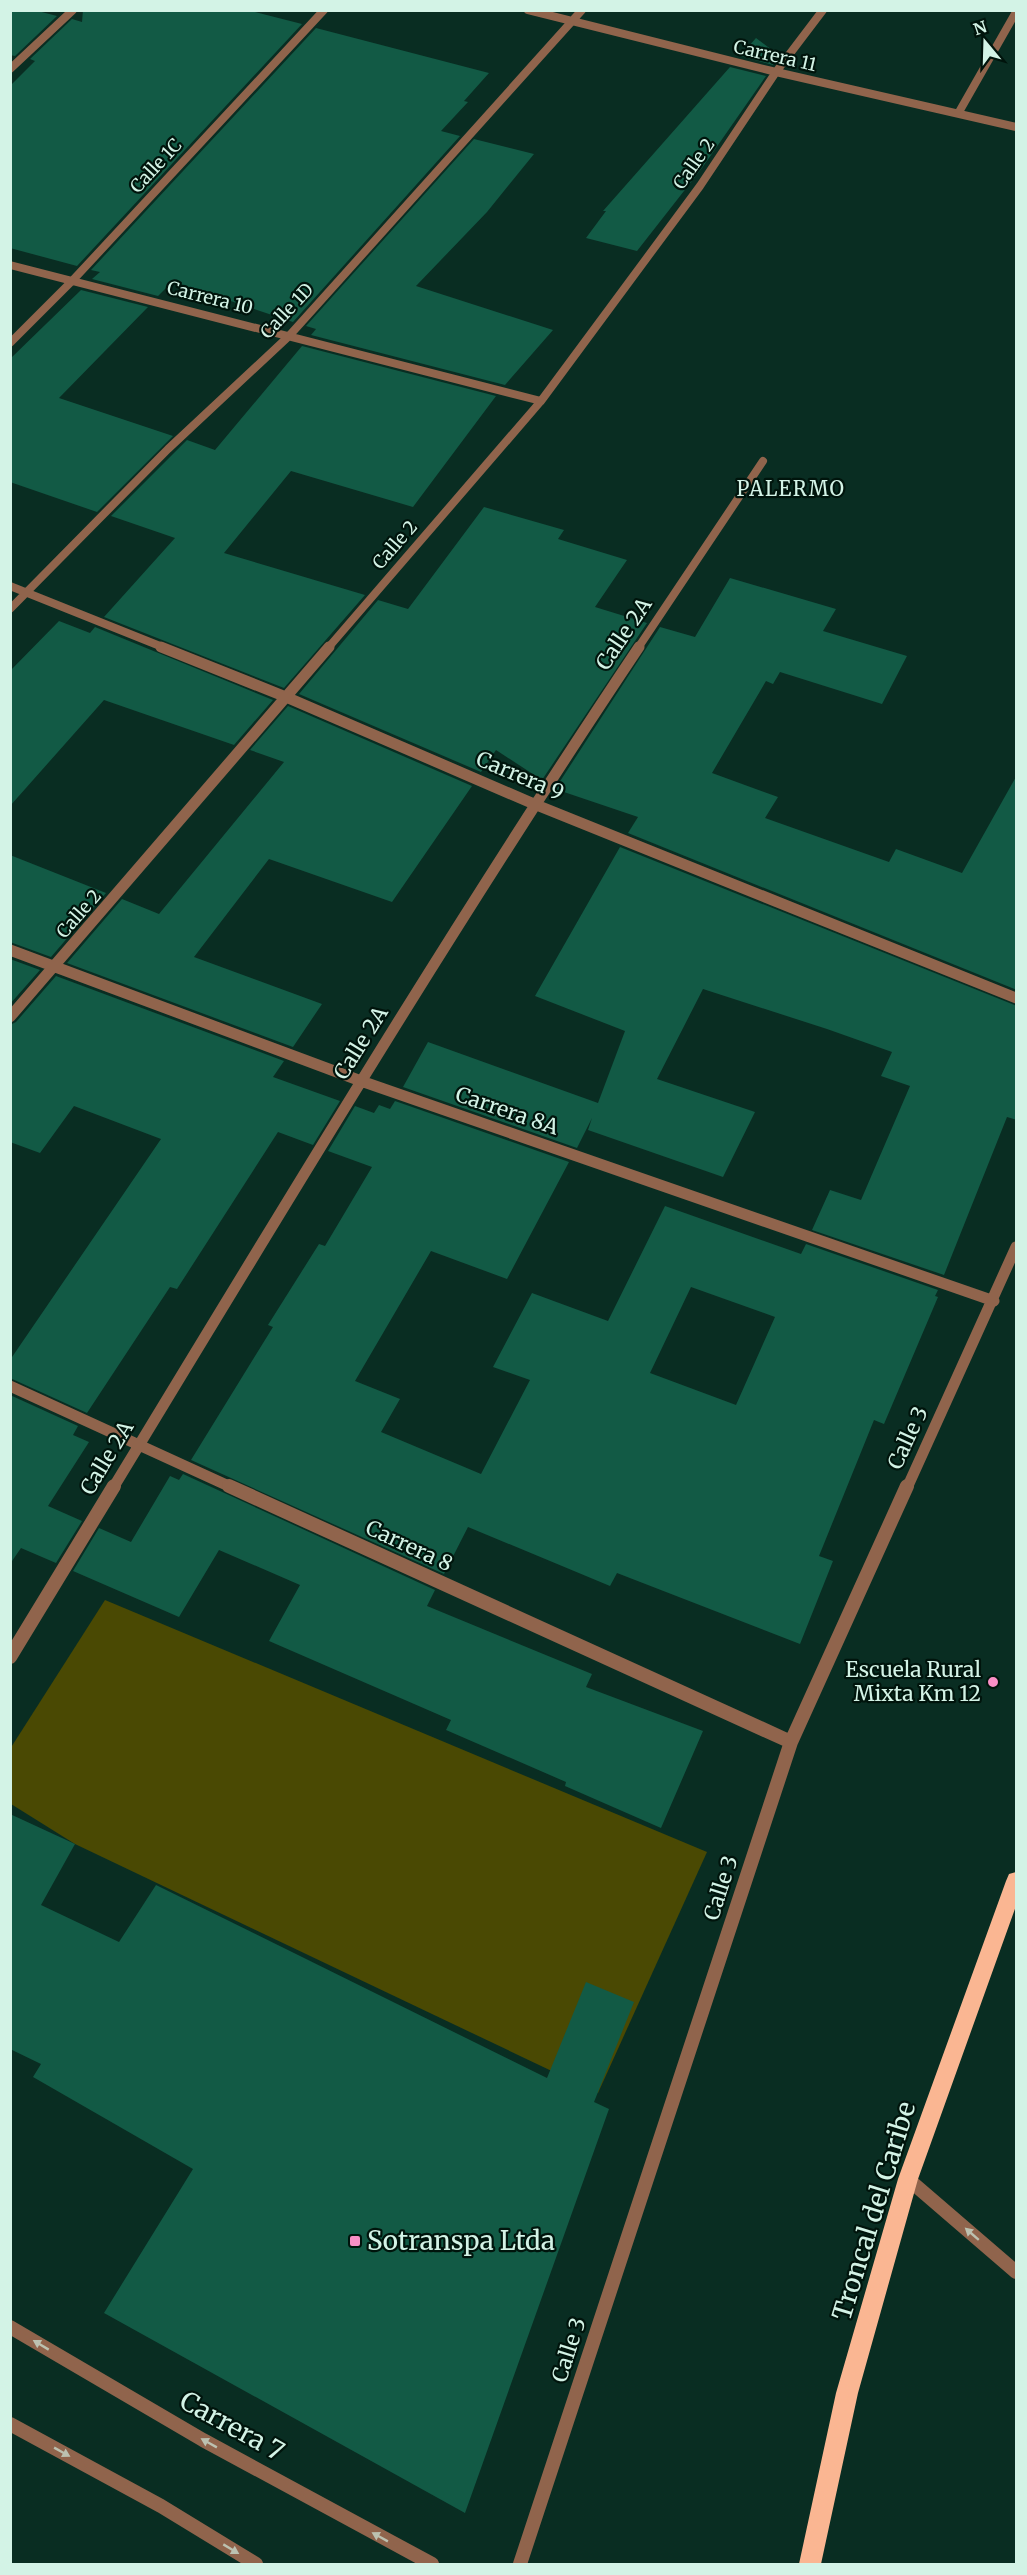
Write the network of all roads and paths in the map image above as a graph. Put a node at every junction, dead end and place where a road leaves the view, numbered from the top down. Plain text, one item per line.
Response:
1 (73, 10) edge
2 (324, 10) edge
3 (528, 10) edge
4 (582, 10) edge
5 (823, 10) edge
6 (1017, 12) edge
7 (571, 21) junction
8 (10, 69) edge
9 (777, 72) junction
10 (958, 112) junction
11 (1017, 127) edge
12 (10, 265) edge
13 (73, 280) junction
14 (289, 336) junction
15 (10, 343) edge
16 (541, 401) junction
17 (763, 461) dead end
18 (10, 586) edge
19 (25, 593) junction
20 (10, 609) edge
21 (286, 698) junction
22 (534, 804) junction
23 (10, 950) edge
24 (54, 968) junction
25 (1017, 998) edge
26 (10, 1017) edge
27 (361, 1081) junction
28 (1017, 1247) edge
29 (994, 1301) junction
30 (10, 1386) edge
31 (139, 1443) junction
32 (10, 1657) edge
33 (791, 1742) junction
34 (1017, 1881) edge
35 (908, 2179) junction
36 (1017, 2272) edge
37 (10, 2327) edge
38 (10, 2424) edge
39 (256, 2565) edge
40 (432, 2565) edge
41 (520, 2565) edge
42 (810, 2565) edge

1 - 8 street
2 - 13 street, Calle 1C
3 - 7 street, Carrera 11
4 - 7 street, Calle 1D
5 - 9 street, Calle 2
6 - 10 street
7 - 9 street, Carrera 11
7 - 14 street, Calle 1D
9 - 10 street, Carrera 11
9 - 16 street, Calle 2
10 - 11 street, Carrera 11
12 - 13 street, Carrera 10
13 - 14 street, Carrera 10
13 - 15 street, Calle 1C
14 - 16 street, Carrera 10
14 - 19 street, Calle 1D
16 - 21 street, Calle 2
17 - 22 street, Calle 2A
18 - 19 street, Carrera 9
19 - 20 street, Calle 1D
19 - 21 street, Carrera 9
21 - 22 street, Carrera 9
21 - 24 street, Calle 2
22 - 25 street, Carrera 9
22 - 27 street, Calle 2A
23 - 24 street, Carrera 8A
24 - 26 street, Calle 2
24 - 27 street, Carrera 8A
27 - 29 street, Carrera 8A
27 - 31 street, Calle 2A
28 - 29 street, Calle 3
29 - 33 street, Calle 3
30 - 31 street, Carrera 8
31 - 32 street, Calle 2A
31 - 33 street, Carrera 8
33 - 41 street, Calle 3
34 - 35 highway, Troncal del Caribe
36 -> 35 street
35 - 42 highway, Troncal del Caribe
40 -> 37 street, Carrera 7
38 -> 39 street

